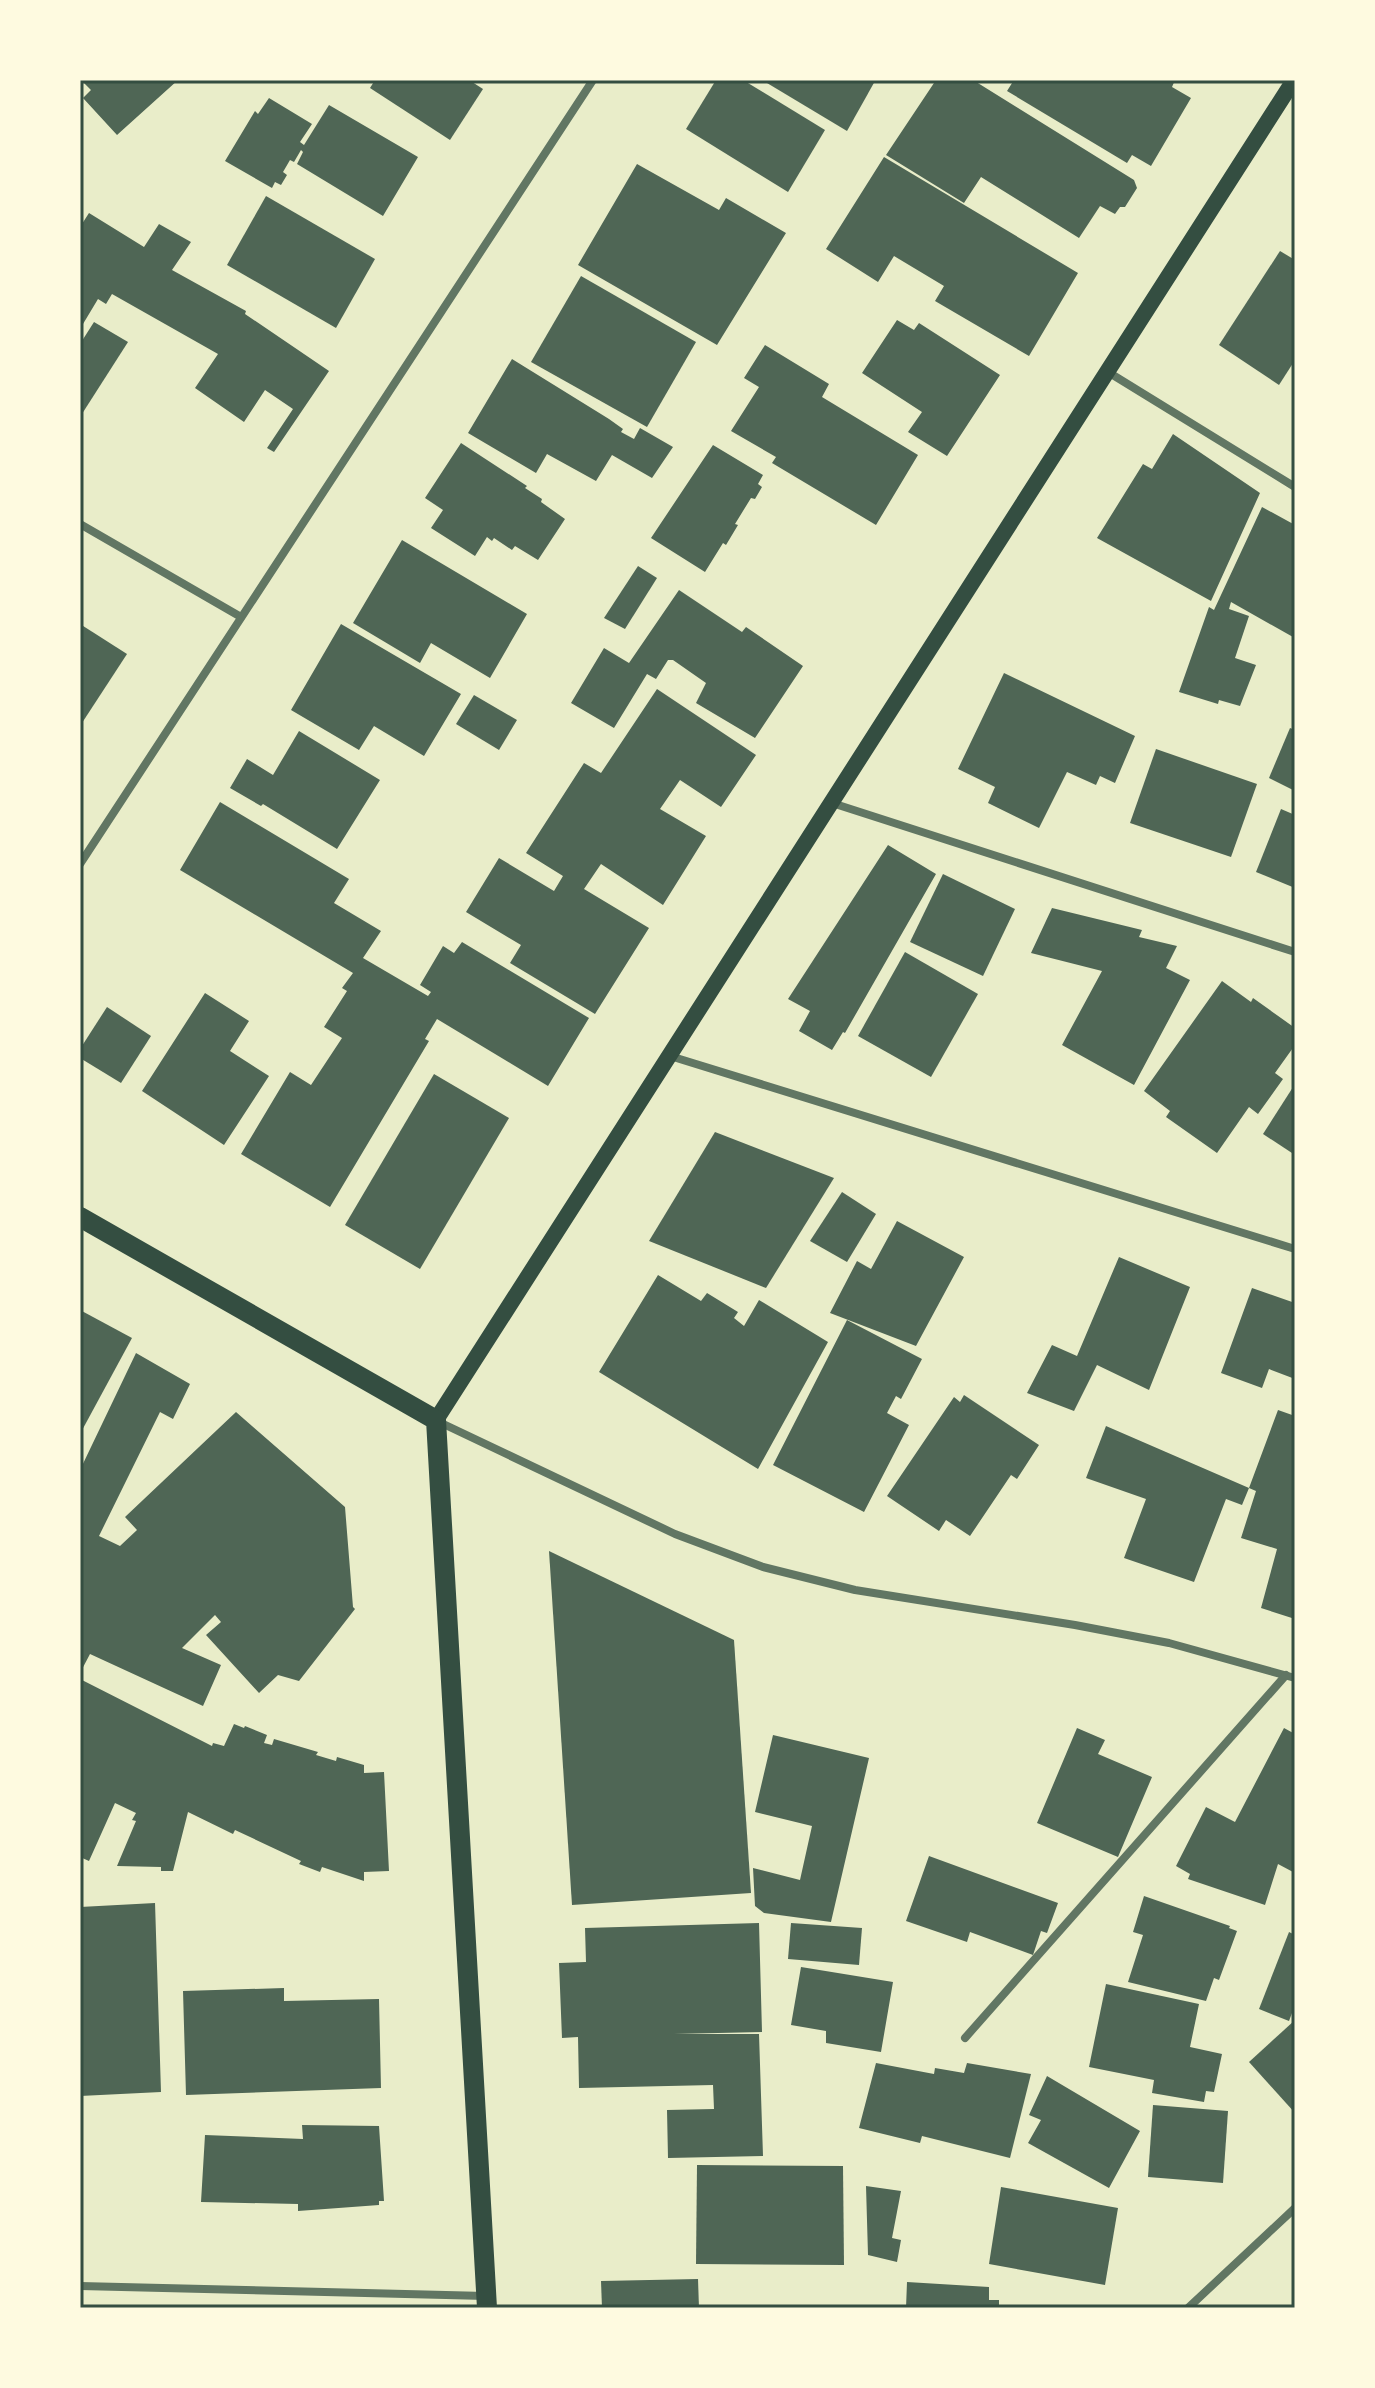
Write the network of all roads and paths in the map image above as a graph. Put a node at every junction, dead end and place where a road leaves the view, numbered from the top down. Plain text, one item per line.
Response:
1 (593, 80) edge
2 (1294, 80) edge
3 (1108, 372) junction
4 (1295, 487) edge
5 (80, 524) edge
6 (241, 617) junction
7 (832, 803) junction
8 (80, 864) edge
9 (1295, 952) edge
10 (670, 1056) junction
11 (80, 1217) edge
12 (1295, 1249) edge
13 (436, 1420) junction
14 (1290, 1676) edge
15 (965, 2038) dead end
16 (1295, 2208) edge
17 (80, 2286) edge
18 (486, 2302) edge
19 (1188, 2308) edge

1 - 6 street
2 - 3 main road
3 - 4 street
3 - 7 main road
5 - 6 street
6 - 8 street
7 - 9 street
7 - 10 main road
10 - 12 street
10 - 13 main road
11 - 13 main road
13 - 14 street
13 - 18 main road
14 - 15 street
16 - 19 street
17 - 18 street

